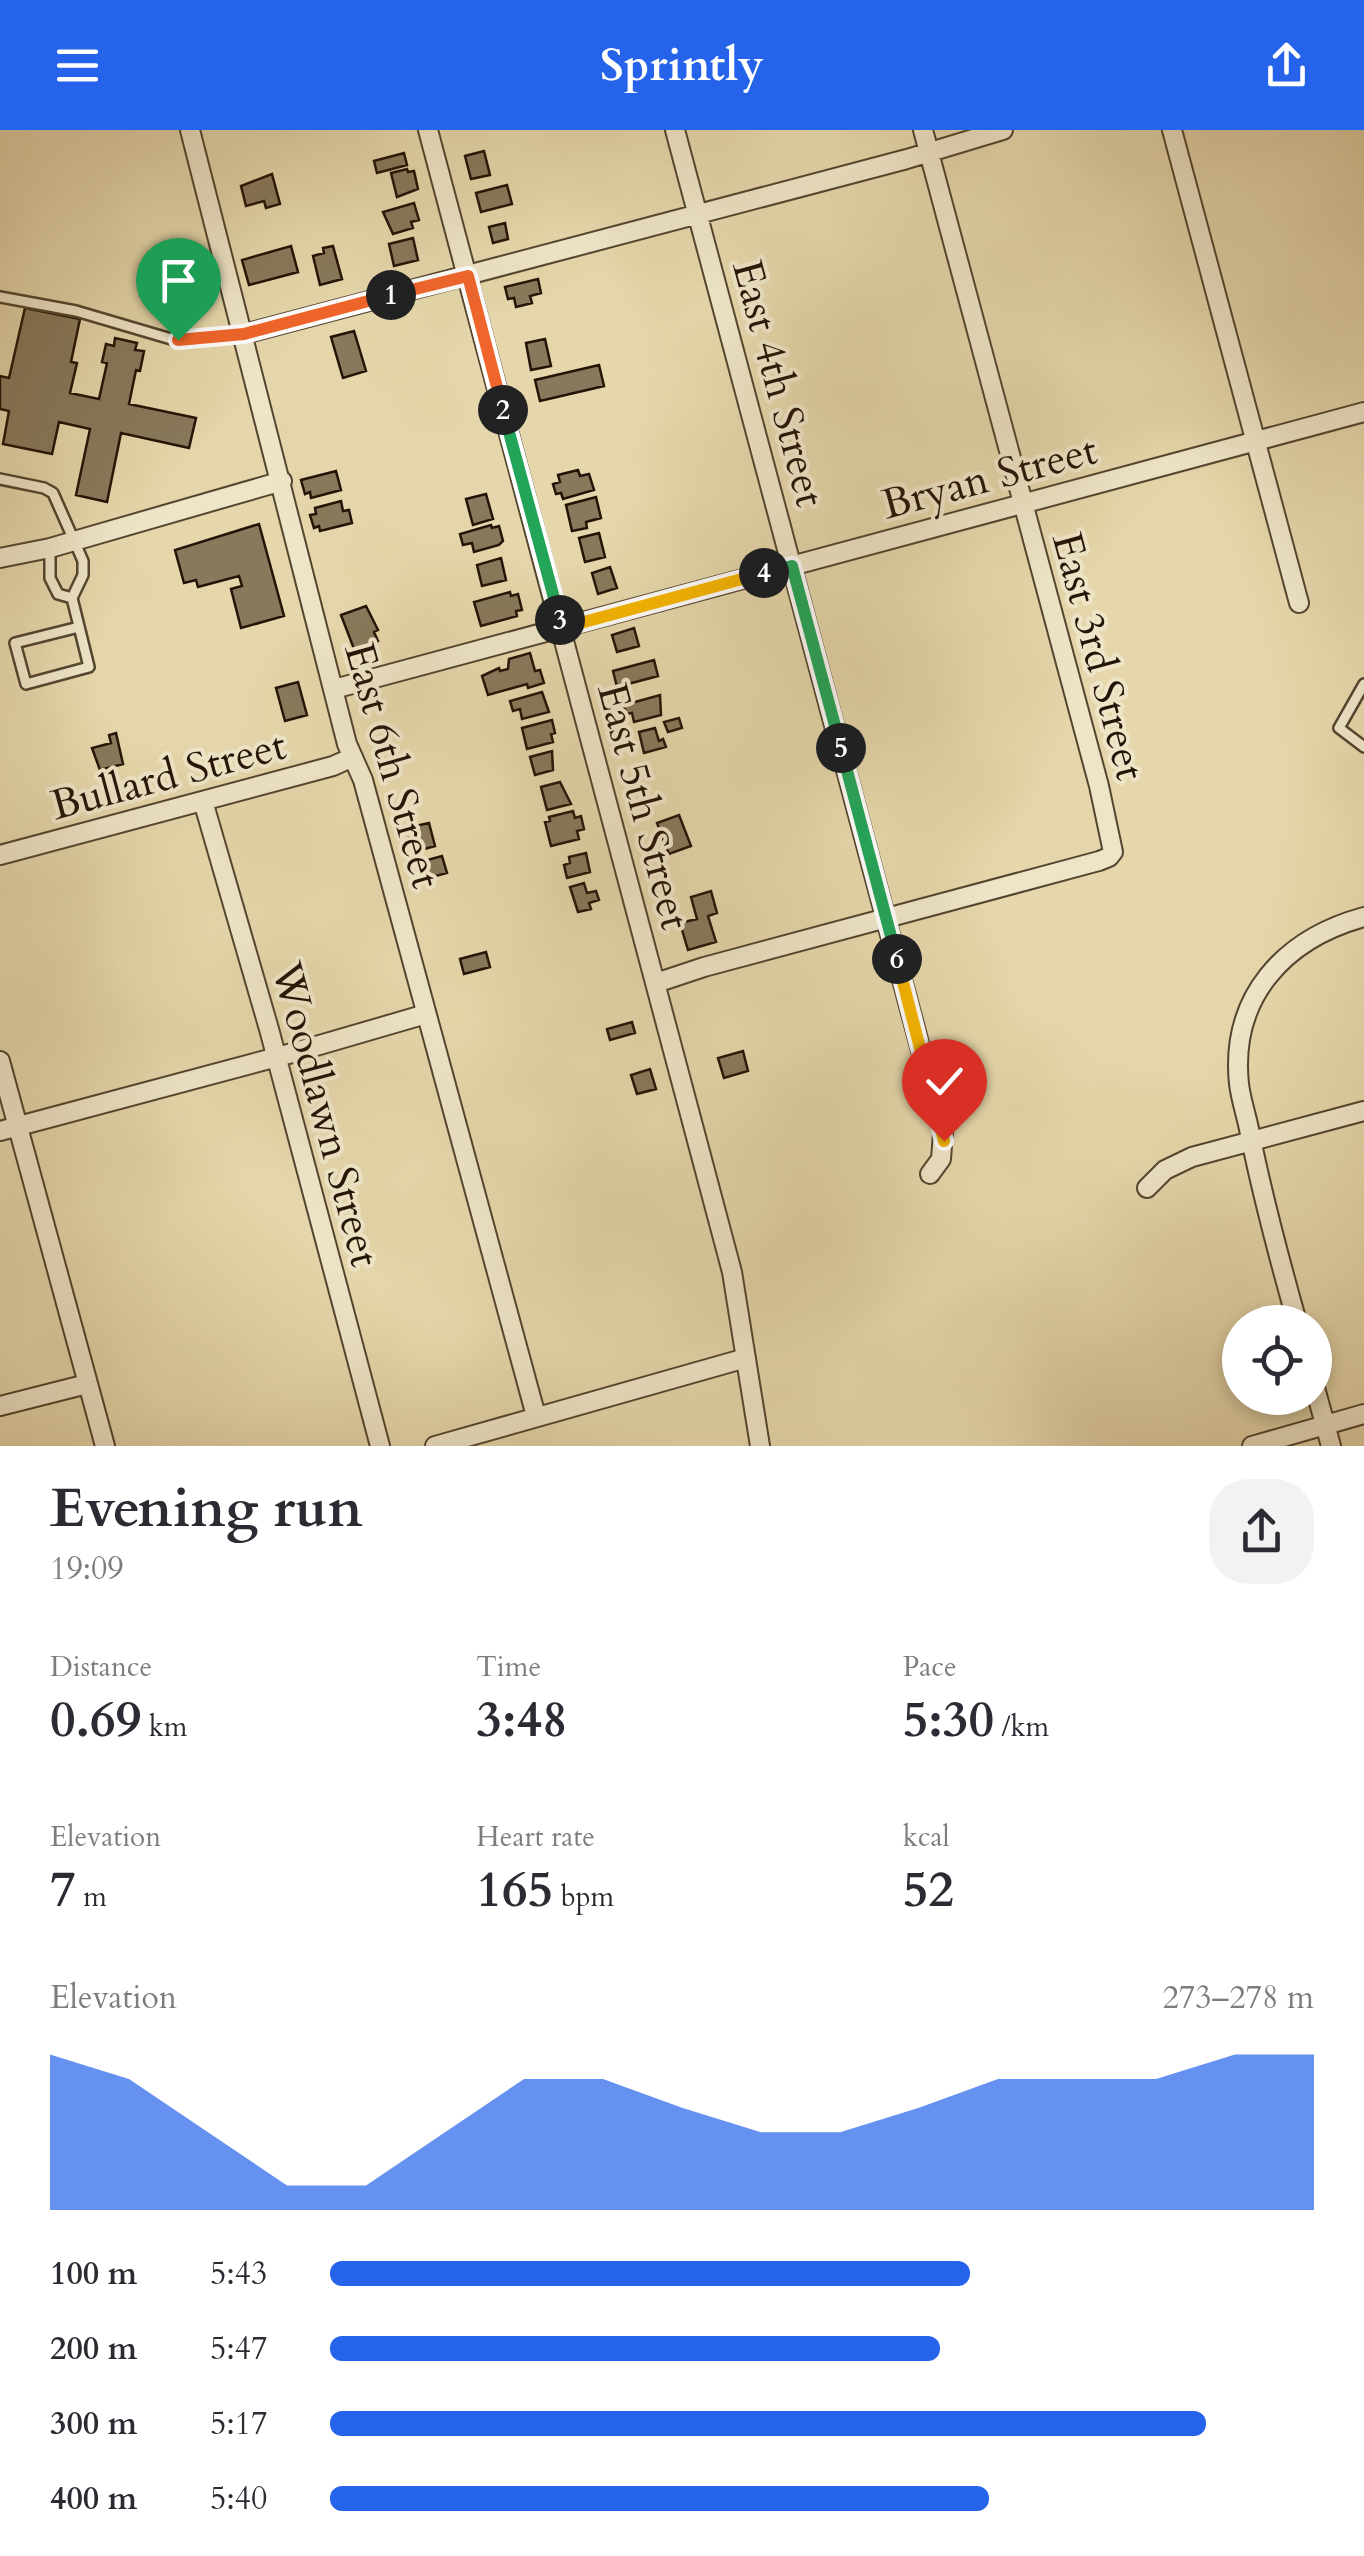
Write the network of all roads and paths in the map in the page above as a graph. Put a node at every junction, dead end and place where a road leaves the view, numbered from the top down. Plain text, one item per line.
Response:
1 (190, 130) edge
2 (428, 130) edge
3 (675, 130) edge
4 (923, 130) edge
5 (1003, 130) edge
6 (1172, 130) edge
7 (928, 152) junction
8 (698, 214) junction
9 (468, 276) junction
10 (0, 297) edge
11 (244, 334) junction
12 (1364, 412) edge
13 (1256, 441) junction
14 (0, 479) edge
15 (282, 482) junction
16 (1023, 504) junction
17 (74, 541) junction
18 (50, 548) junction
19 (0, 558) edge
20 (792, 566) junction
21 (72, 598) junction
22 (1299, 603) dead end
23 (79, 626) junction
24 (562, 628) junction
25 (1364, 684) edge
26 (334, 689) junction
27 (1364, 748) edge
28 (353, 757) junction
29 (203, 801) junction
30 (0, 855) edge
31 (1364, 917) edge
32 (886, 918) junction
33 (656, 983) junction
34 (426, 1014) junction
35 (275, 1056) junction
36 (0, 1061) edge
37 (1364, 1112) edge
38 (9, 1128) edge
39 (1251, 1143) junction
40 (930, 1174) dead end
41 (1147, 1188) dead end
42 (1292, 1305) edge
43 (746, 1358) junction
44 (87, 1384) junction
45 (0, 1406) edge
46 (1364, 1414) edge
47 (1322, 1415) edge
48 (536, 1416) junction
49 (1325, 1425) junction
50 (106, 1446) edge
51 (380, 1446) edge
52 (435, 1446) edge
53 (760, 1446) edge
54 (1252, 1446) edge
55 (1330, 1446) edge

1 - 11 street, East 6th Street
2 - 9 street, East 5th Street
3 - 8 street, East 4th Street
4 - 7 street, East 3rd Street
5 - 7 street
6 - 13 street
7 - 8 street
7 - 16 street, East 3rd Street
8 - 9 street
8 - 20 street, East 4th Street
9 - 11 street
9 - 24 street, East 5th Street
10 - 11 lane
11 - 15 street, East 6th Street
12 - 13 street, Bryan Street
13 - 16 street, Bryan Street
13 - 22 street
14 - 17 lane
15 - 17 street
15 - 26 street, East 6th Street
16 - 20 street, Bryan Street
16 - 32 street, East 3rd Street
17 - 18 street
17 - 21 lane
18 - 19 street
18 - 21 lane
20 - 24 street, Bryan Street
20 - 32 street, East 4th Street
21 - 23 lane
23 - 23 lane
24 - 26 street, Bryan Street
24 - 33 street, East 5th Street
25 - 27 lane
26 - 28 street, East 6th Street
28 - 29 street, Bullard Street
28 - 34 street, East 6th Street
29 - 30 street, Bullard Street
29 - 35 street, Woodlawn Street
31 - 39 street
32 - 33 street
32 - 40 street, East 4th Street
33 - 43 street, East 5th Street
34 - 35 street
34 - 48 street, East 6th Street
35 - 38 street
35 - 51 street, Woodlawn Street
36 - 38 street
37 - 39 street
38 - 44 street
39 - 41 street
39 - 42 street
43 - 48 street
43 - 53 street, East 5th Street
44 - 45 street
44 - 50 street
46 - 49 street
47 - 49 street
48 - 52 street
49 - 54 street
49 - 55 street

